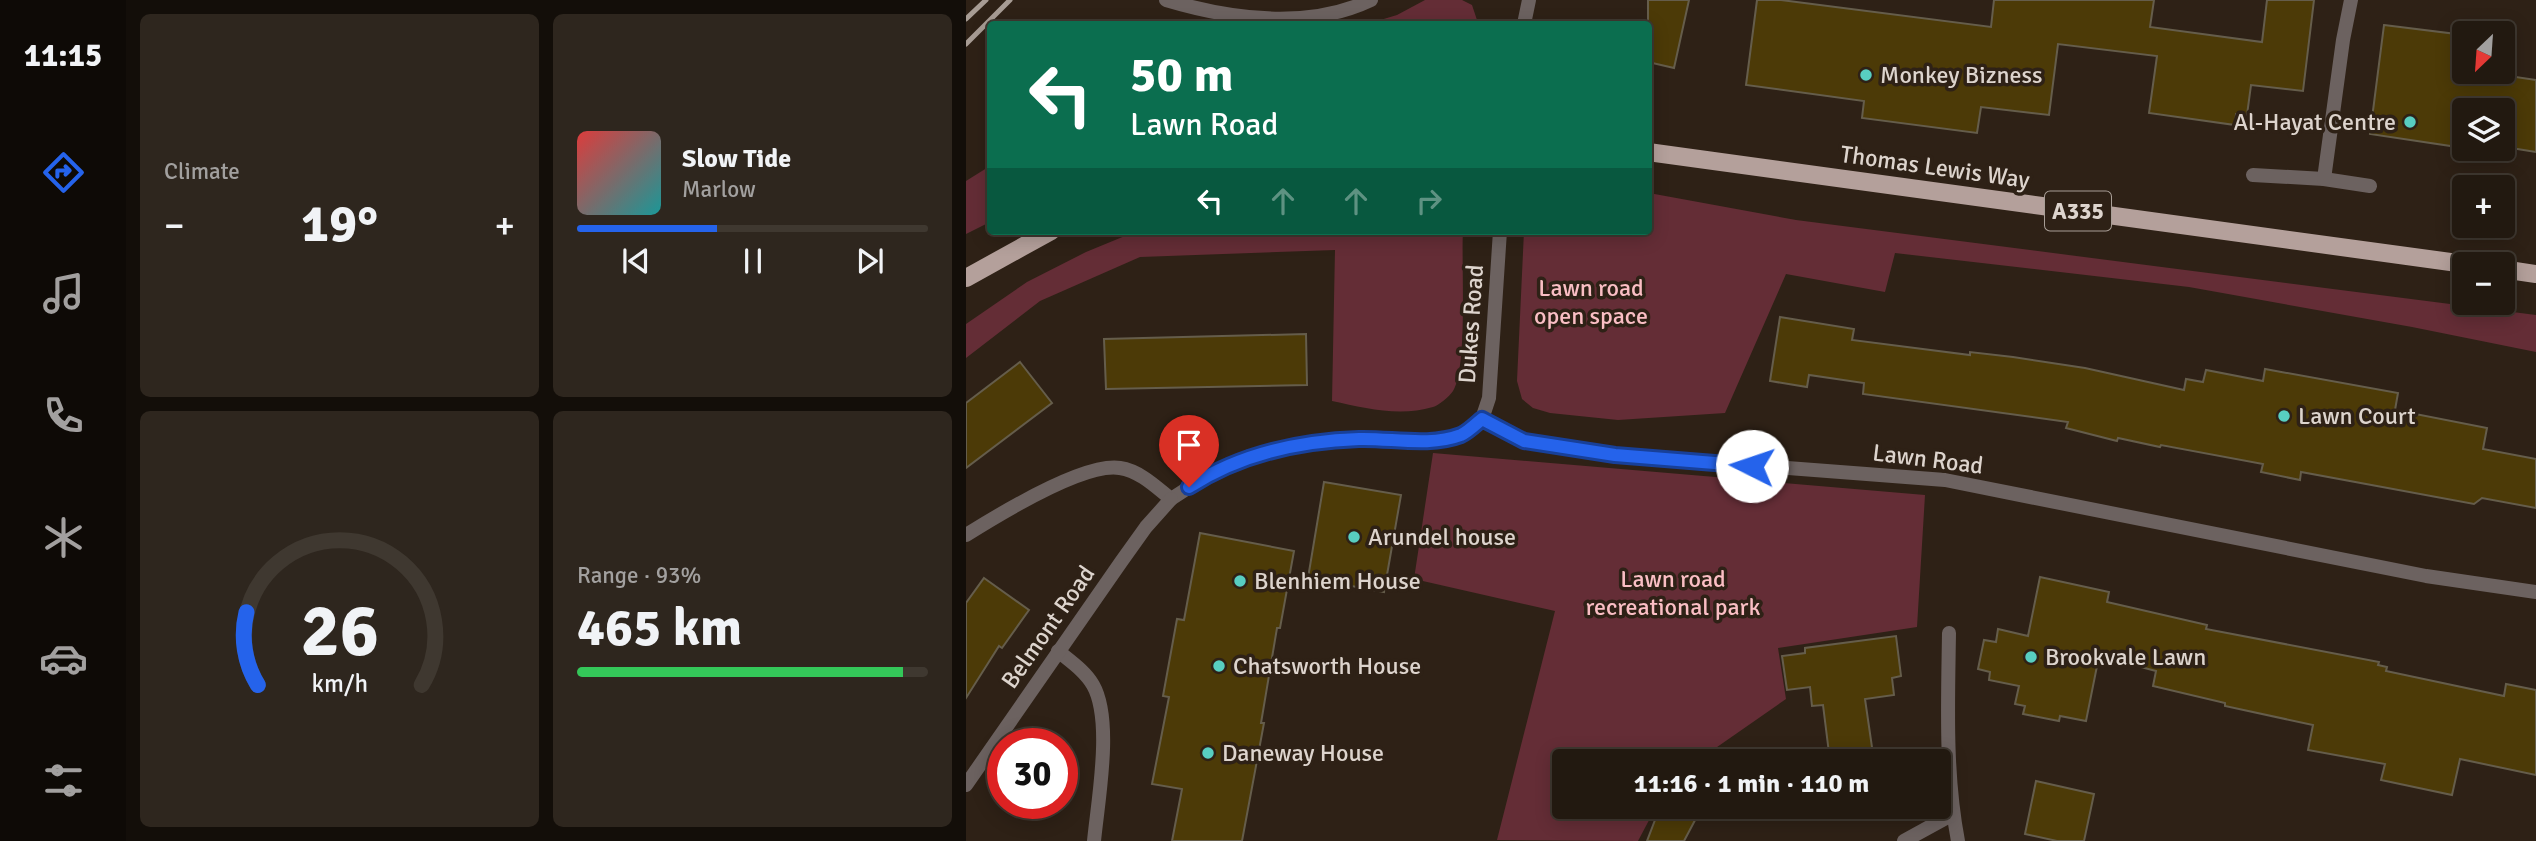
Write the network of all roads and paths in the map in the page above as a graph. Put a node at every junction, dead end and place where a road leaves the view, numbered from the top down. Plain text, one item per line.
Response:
1 (1166, 0) edge
2 (1371, 0) edge
3 (1529, 0) edge
4 (2351, 0) edge
5 (1525, 21) edge
6 (1652, 153) edge
7 (2253, 174) dead end
8 (2324, 179) junction
9 (2370, 186) dead end
10 (1044, 235) edge
11 (1500, 235) edge
12 (2452, 262) edge
13 (2515, 271) edge
14 (2536, 274) edge
15 (966, 278) edge
16 (1482, 419) junction
17 (1171, 499) junction
18 (966, 535) edge
19 (2536, 592) edge
20 (1949, 633) dead end
21 (1058, 651) junction
22 (966, 785) edge
23 (1953, 814) junction
24 (1094, 841) edge
25 (1904, 841) edge
26 (1958, 841) edge

1 - 2 street
3 - 5 street
4 - 8 street
6 - 12 main road, Thomas Lewis Way / A335
7 - 8 street
8 - 9 street
10 - 15 main road
11 - 16 street, Dukes Road
13 - 14 main road
16 - 17 street, Belmont Road
16 - 19 street, Lawn Road
17 - 18 street
17 - 21 street, Belmont Road
20 - 23 street
21 - 22 street, Belmont Road
21 - 24 street
23 - 25 street
23 - 26 street

